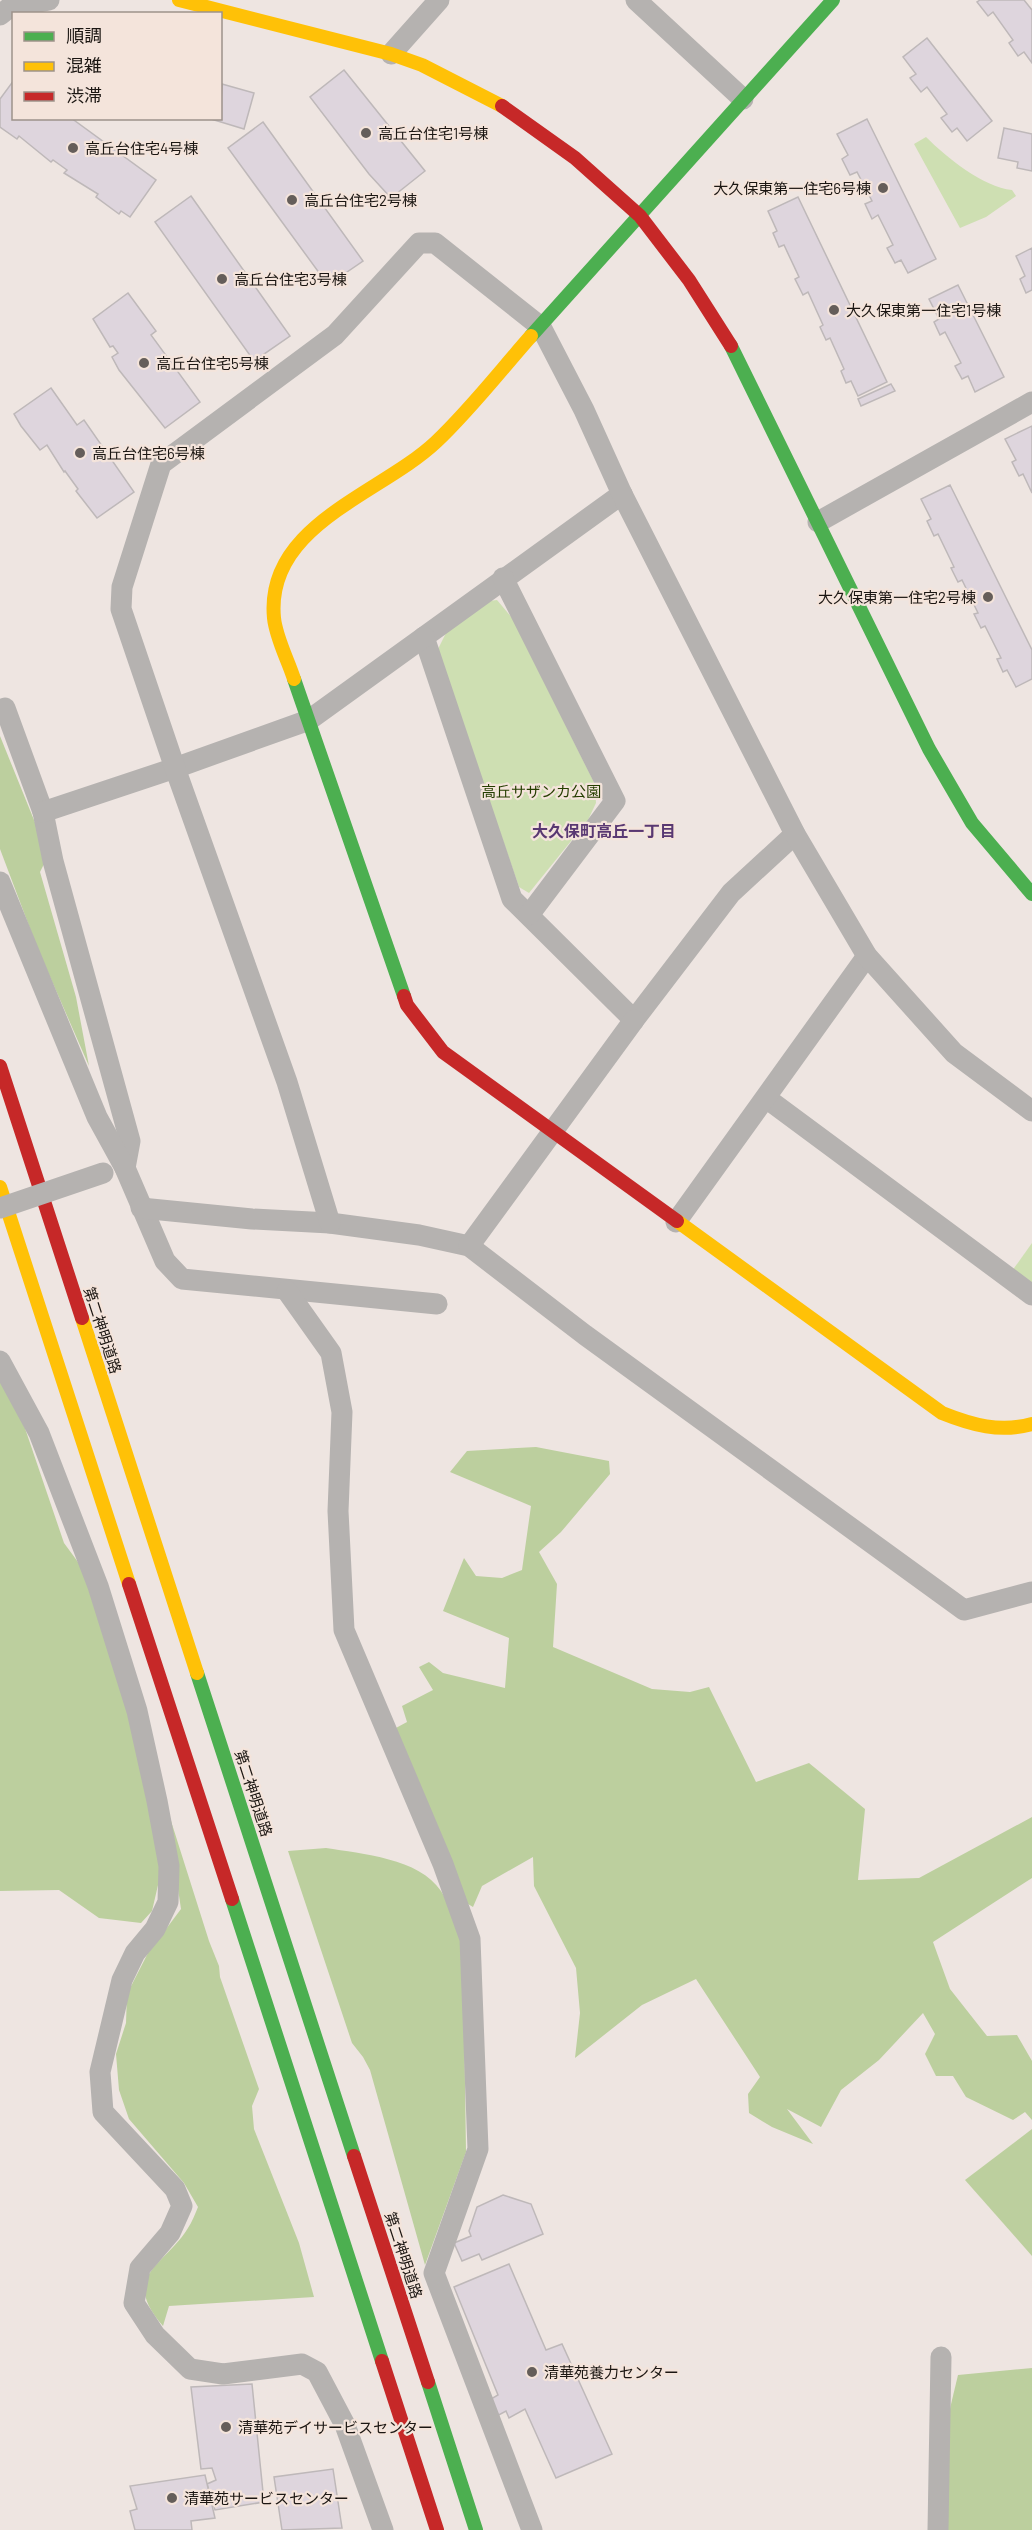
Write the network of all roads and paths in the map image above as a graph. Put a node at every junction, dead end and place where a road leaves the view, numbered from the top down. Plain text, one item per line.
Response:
1 (49, 0) edge
2 (179, 0) edge
3 (439, 0) edge
4 (636, 0) edge
5 (833, 0) edge
6 (0, 15) edge
7 (391, 54) junction
8 (743, 99) junction
9 (640, 216) junction
10 (542, 327) junction
11 (1032, 402) edge
12 (622, 494) junction
13 (818, 522) junction
14 (503, 578) junction
15 (424, 637) junction
16 (5, 708) dead end
17 (309, 720) junction
18 (175, 768) junction
19 (43, 812) junction
20 (795, 834) junction
21 (0, 882) edge
22 (1032, 894) edge
23 (530, 915) junction
24 (867, 956) junction
25 (634, 1020) junction
26 (0, 1066) edge
27 (766, 1098) junction
28 (1032, 1111) edge
29 (554, 1133) junction
30 (125, 1168) junction
31 (0, 1187) edge
32 (0, 1208) edge
33 (141, 1208) junction
34 (676, 1222) junction
35 (330, 1223) junction
36 (470, 1246) junction
37 (287, 1291) junction
38 (1032, 1294) edge
39 (437, 1304) dead end
40 (0, 1361) edge
41 (1032, 1424) edge
42 (1032, 1592) edge
43 (940, 2357) dead end
44 (383, 2530) edge
45 (437, 2530) edge
46 (476, 2530) edge
47 (532, 2530) edge
48 (938, 2530) edge

1 - 6 street
2 - 7 main road
3 - 7 street
4 - 8 street
5 - 8 main road
7 - 9 main road
8 - 9 main road
9 - 10 main road
9 - 13 main road
10 - 12 street
10 - 17 main road
10 - 18 street
11 - 13 street
12 - 14 street
12 - 20 street
13 - 22 main road
14 - 15 street
14 - 23 street
15 - 17 street
15 - 23 street
16 - 19 street
17 - 18 street
17 - 29 main road
18 - 19 street
18 - 35 street
19 - 30 street
20 - 24 street
20 - 25 street
21 - 30 street
23 - 25 street
24 - 27 street
24 - 28 street
25 - 29 street
26 - 46 main road, 第二神明道路
27 - 34 street
27 - 38 street
29 - 34 main road
29 - 36 street
30 - 32 street, bridge
30 - 33 street
31 - 45 main road
33 - 35 street
33 - 37 street
34 - 41 main road
35 - 36 street
36 - 42 street
37 - 39 street
37 - 47 street
40 - 44 street
43 - 48 street

